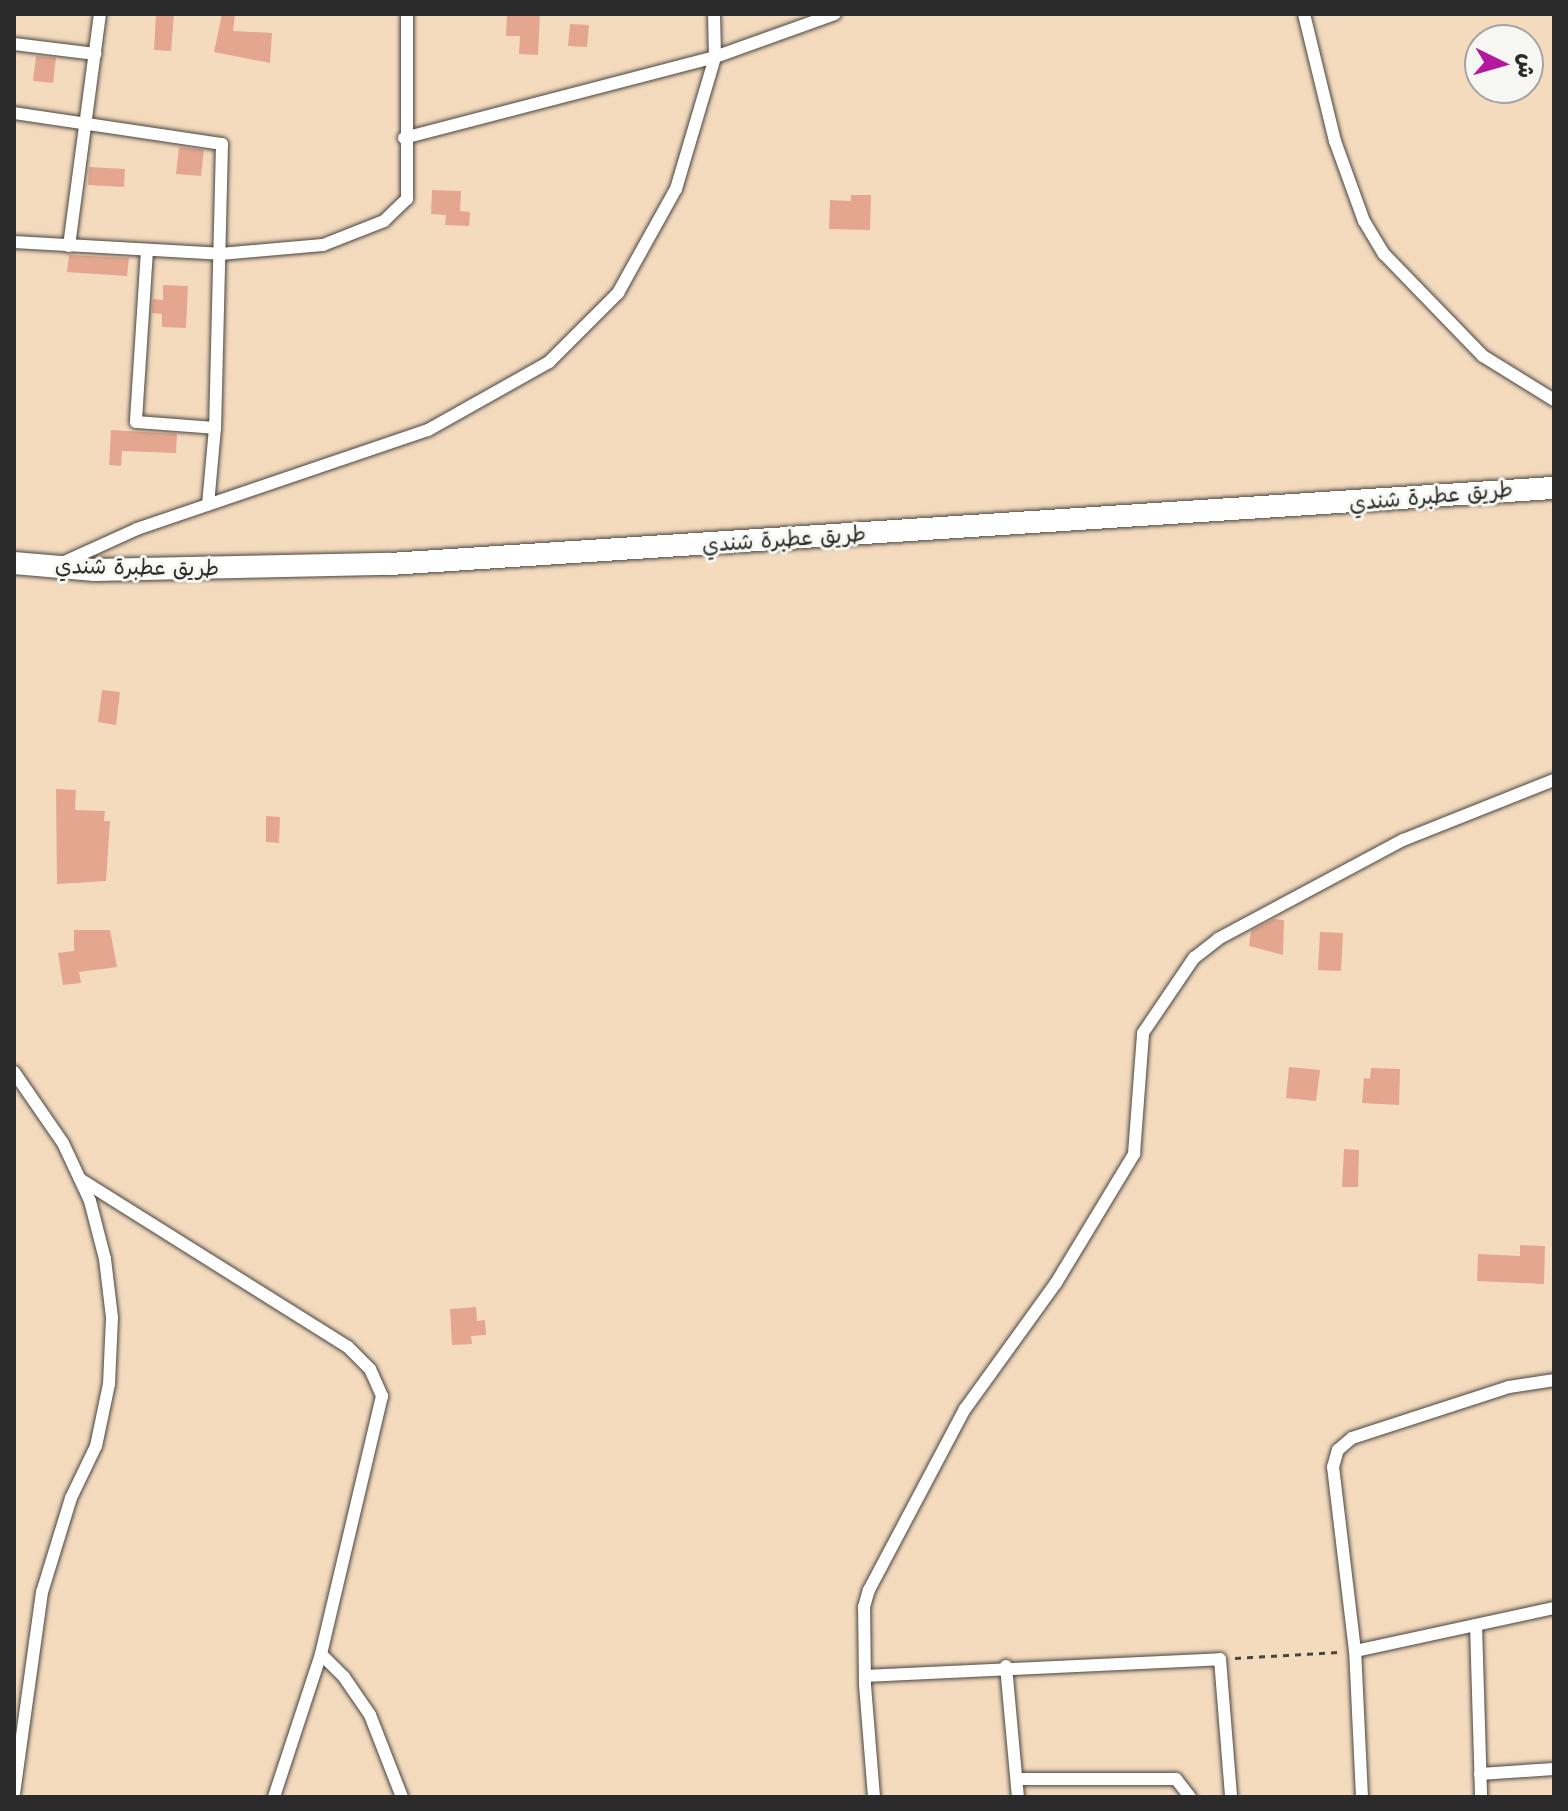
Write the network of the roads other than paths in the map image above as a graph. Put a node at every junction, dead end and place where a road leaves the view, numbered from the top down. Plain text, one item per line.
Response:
1 (100, 14) edge
2 (407, 14) edge
3 (714, 14) edge
4 (835, 14) edge
5 (1304, 14) edge
6 (14, 44) edge
7 (95, 54) junction
8 (715, 57) junction
9 (14, 113) edge
10 (86, 125) junction
11 (404, 138) junction
12 (14, 242) edge
13 (69, 246) junction
14 (147, 250) junction
15 (220, 254) junction
16 (1554, 400) edge
17 (215, 428) junction
18 (1554, 488) edge
19 (208, 505) junction
20 (14, 563) edge
21 (56, 566) junction
22 (1554, 780) edge
23 (14, 1072) edge
24 (80, 1179) junction
25 (1554, 1380) edge
26 (1554, 1608) edge
27 (1476, 1625) junction
28 (1355, 1651) junction
29 (321, 1654) junction
30 (1006, 1666) junction
31 (865, 1676) junction
32 (1554, 1769) edge
33 (1480, 1774) junction
34 (1018, 1779) junction
35 (14, 1793) edge
36 (274, 1797) edge
37 (402, 1797) edge
38 (874, 1797) edge
39 (1018, 1797) edge
40 (1190, 1797) edge
41 (1231, 1797) edge
42 (1362, 1797) edge
43 (1481, 1797) edge

1 - 7 street
2 - 11 street
3 - 8 street
4 - 8 street
5 - 16 street
6 - 7 street
7 - 10 street
8 - 11 street
8 - 19 street
9 - 10 street
10 - 13 street
10 - 15 street
11 - 15 street
12 - 13 street
13 - 14 street
14 - 15 street
14 - 17 street
15 - 17 street
17 - 19 street
18 - 21 highway, طريق عطبرة شندي
19 - 21 street
20 - 21 highway, طريق عطبرة شندي
22 - 31 street
23 - 24 street
24 - 29 street
24 - 35 street
25 - 28 street
26 - 27 street
27 - 28 street
27 - 33 street
28 - 42 street
29 - 36 street
29 - 37 street
30 - 31 street
30 - 34 street
30 - 41 street
31 - 38 street
32 - 33 street
33 - 43 street
34 - 39 street
34 - 40 street

